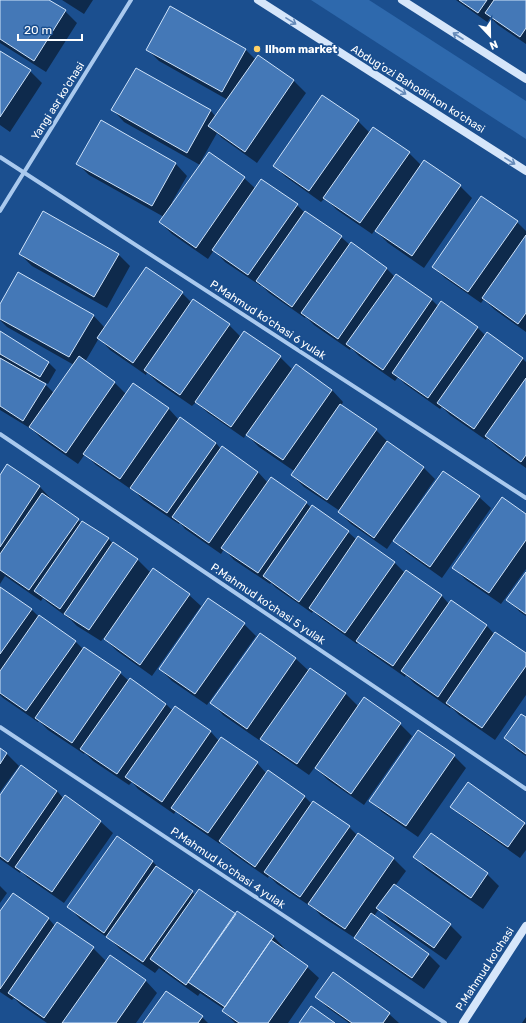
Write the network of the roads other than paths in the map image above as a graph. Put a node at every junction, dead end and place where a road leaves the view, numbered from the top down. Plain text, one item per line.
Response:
1 (131, 0) edge
2 (258, 0) edge
3 (402, 0) edge
4 (526, 79) edge
5 (0, 157) edge
6 (526, 171) edge
7 (24, 173) junction
8 (0, 211) edge
9 (0, 434) edge
10 (526, 498) edge
11 (0, 727) edge
12 (526, 789) edge
13 (526, 926) edge
14 (445, 1023) edge
15 (463, 1023) edge

1 - 7 street, Yangi asr ko'chasi
2 -> 6 main road, Abdug’ozi Bahodirhon ko’chasi
4 -> 3 main road
5 - 7 street, P.Mahmud ko'chasi 6 yulak
7 - 8 street, Yangi asr ko'chasi
7 - 10 street, P.Mahmud ko'chasi 6 yulak
9 - 12 street, P.Mahmud ko'chasi 5 yulak
11 - 14 street, P.Mahmud ko'chasi 4 yulak
13 - 15 main road, P.Mahmud ko'chasi

